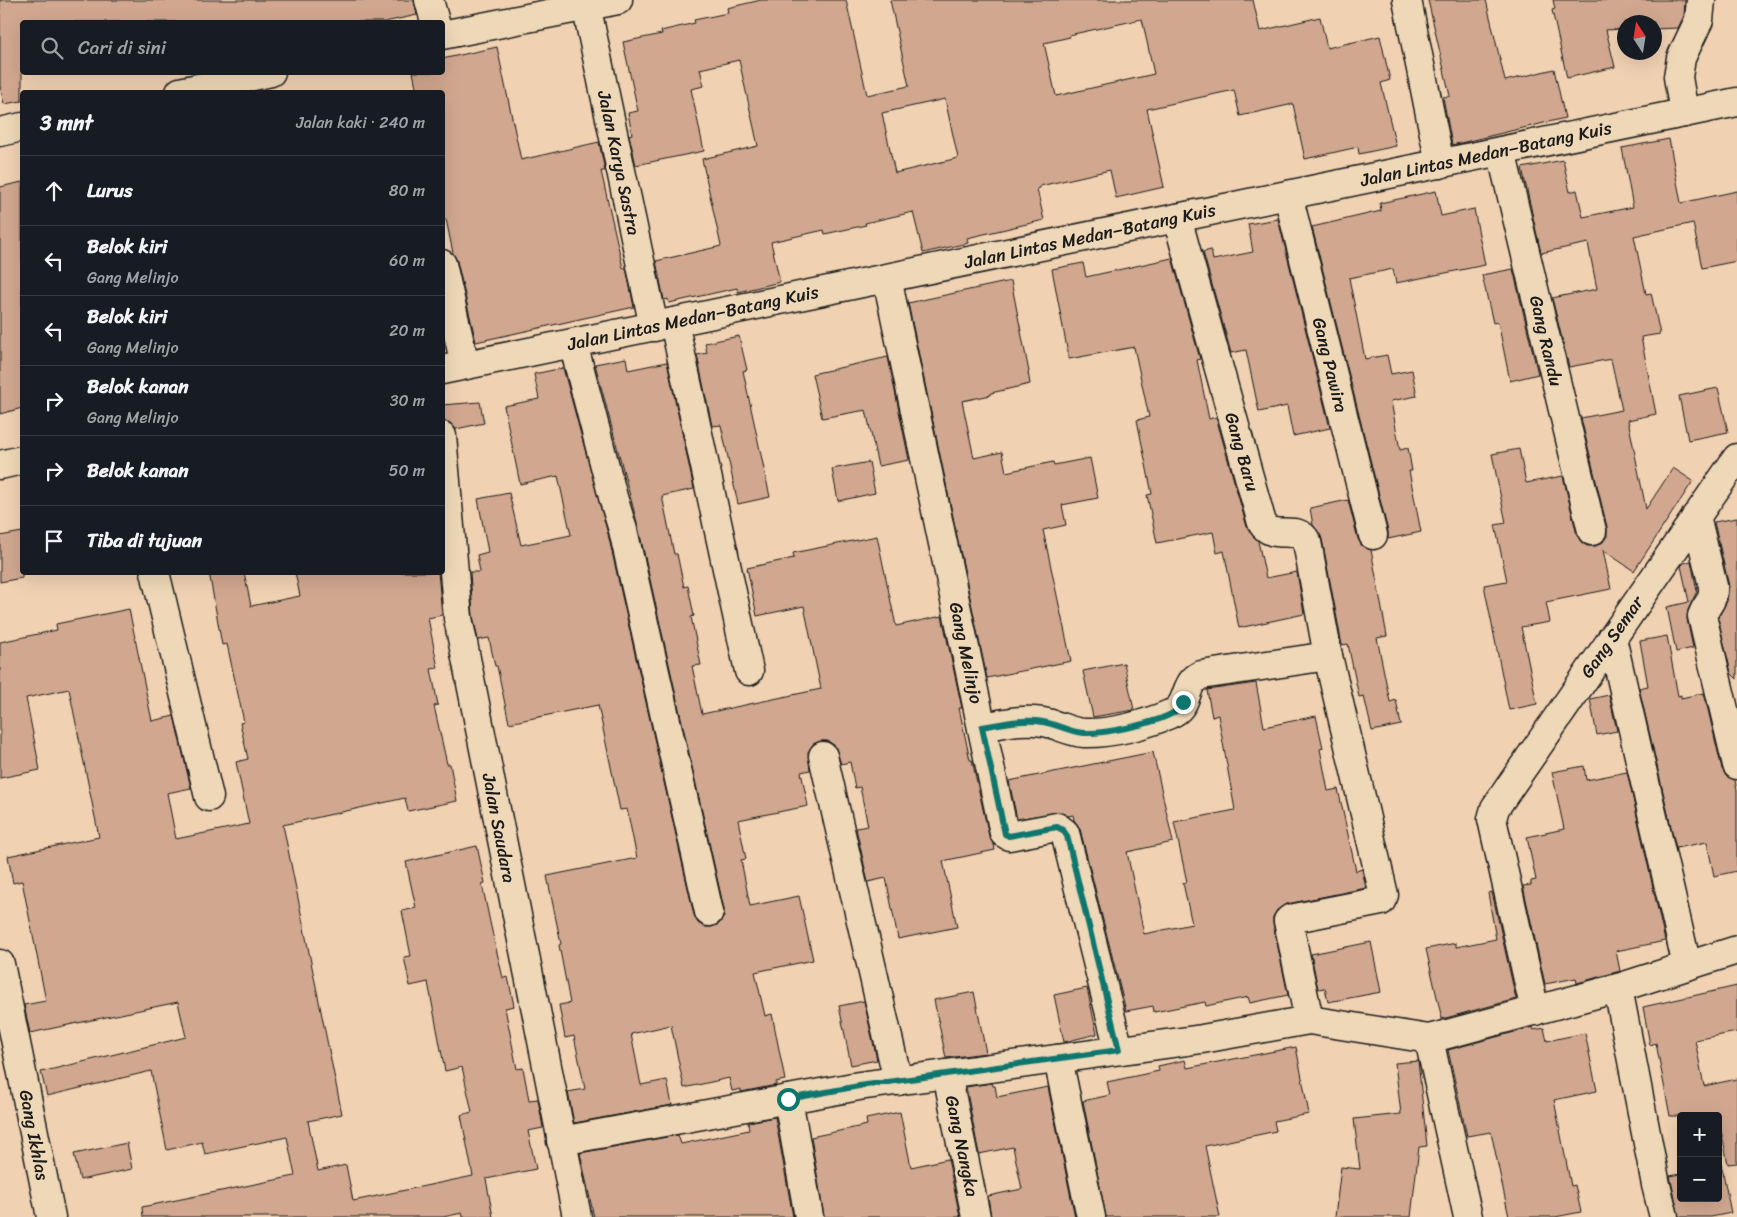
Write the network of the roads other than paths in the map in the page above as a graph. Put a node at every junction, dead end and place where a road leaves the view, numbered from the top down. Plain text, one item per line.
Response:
1 (430, 0) edge
2 (618, 0) edge
3 (1407, 0) edge
4 (1701, 0) edge
5 (586, 3) edge
6 (435, 20) edge
7 (445, 34) edge
8 (257, 75) edge
9 (189, 90) edge
10 (1737, 102) edge
11 (1684, 113) junction
12 (20, 127) edge
13 (0, 132) edge
14 (1500, 151) junction
15 (1440, 164) junction
16 (1288, 195) junction
17 (1177, 218) junction
18 (887, 278) junction
19 (445, 290) edge
20 (664, 324) junction
21 (573, 343) junction
22 (454, 368) edge
23 (1737, 458) edge
24 (20, 460) edge
25 (0, 465) edge
26 (445, 470) edge
27 (1696, 516) junction
28 (1592, 531) dead end
29 (1373, 535) dead end
30 (156, 575) edge
31 (1612, 638) junction
32 (1328, 656) junction
33 (749, 671) dead end
34 (982, 727) junction
35 (823, 756) dead end
36 (1737, 766) edge
37 (209, 797) dead end
38 (709, 912) dead end
39 (1737, 950) edge
40 (0, 964) edge
41 (1687, 966) junction
42 (1618, 988) junction
43 (1535, 1011) junction
44 (1309, 1020) junction
45 (1429, 1039) junction
46 (1119, 1050) junction
47 (1058, 1058) junction
48 (947, 1074) junction
49 (898, 1081) junction
50 (788, 1099) junction
51 (561, 1141) junction
52 (51, 1217) edge
53 (577, 1217) edge
54 (809, 1217) edge
55 (976, 1217) edge
56 (1092, 1217) edge
57 (1468, 1217) edge
58 (1664, 1217) edge

1 - 6 main road
2 - 5 main road
3 - 15 main road
4 - 11 main road
5 - 7 main road
5 - 20 main road, Jalan Karya Sastra
8 - 9 main road
10 - 11 main road, Jalan Lintas Medan–Batang Kuis
11 - 14 main road, Jalan Lintas Medan–Batang Kuis
12 - 13 main road
14 - 15 main road, Jalan Lintas Medan–Batang Kuis
14 - 28 main road, Gang Randu
15 - 16 main road, Jalan Lintas Medan–Batang Kuis
16 - 17 main road, Jalan Lintas Medan–Batang Kuis
16 - 29 main road, Gang Pawira
17 - 18 main road, Jalan Lintas Medan–Batang Kuis
17 - 32 main road, Gang Baru
18 - 20 main road, Jalan Lintas Medan–Batang Kuis
18 - 34 main road, Gang Melinjo
19 - 22 main road
20 - 21 main road, Jalan Lintas Medan–Batang Kuis
20 - 33 main road, Jalan Karya Sastra
21 - 22 main road, Jalan Lintas Medan–Batang Kuis
21 - 38 main road
23 - 27 main road, Gang Semar
24 - 25 main road
26 - 51 main road, Jalan Saudara
27 - 31 main road, Gang Semar
27 - 36 main road
30 - 37 main road
31 - 41 main road
31 - 43 main road, Gang Semar
32 - 34 main road
32 - 44 main road, Gang Baru
34 - 46 main road, Gang Melinjo
35 - 49 main road
39 - 41 main road
40 - 52 main road, Gang Ikhlas
41 - 42 main road
42 - 43 main road
42 - 58 main road
43 - 45 main road
44 - 45 main road
44 - 46 main road
45 - 57 main road
46 - 47 main road
47 - 48 main road
47 - 56 main road
48 - 49 main road
48 - 55 main road, Gang Nangka
49 - 50 main road
50 - 51 main road
50 - 54 main road
51 - 53 main road, Jalan Saudara

